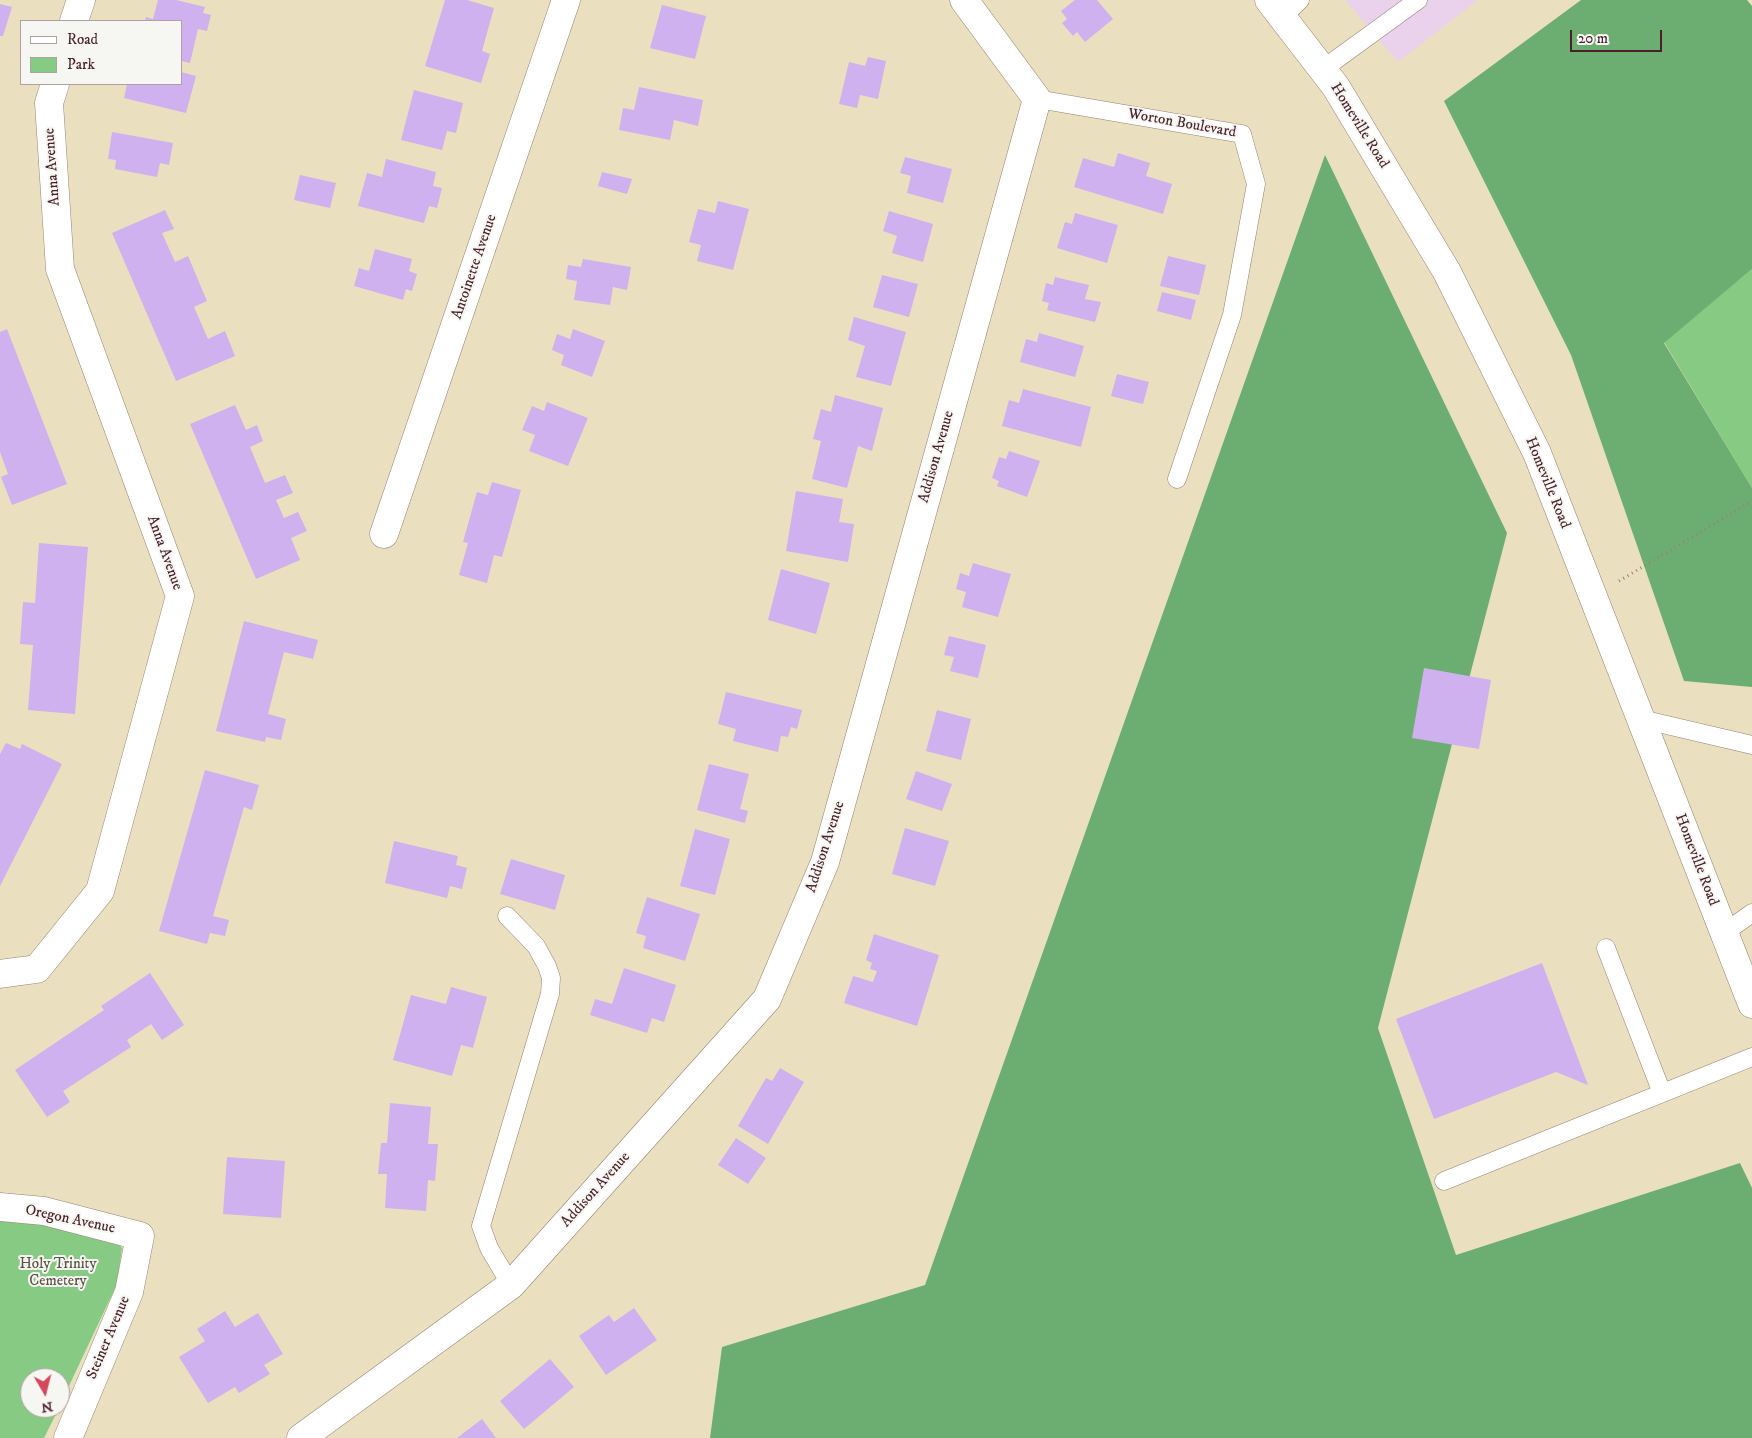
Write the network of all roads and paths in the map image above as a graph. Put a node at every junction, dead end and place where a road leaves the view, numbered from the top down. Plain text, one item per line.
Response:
1 (81, 0) edge
2 (566, 0) edge
3 (964, 0) edge
4 (1418, 0) edge
5 (1284, 6) edge
6 (74, 20) edge
7 (1323, 69) junction
8 (55, 85) edge
9 (1037, 99) junction
10 (1177, 479) dead end
11 (1752, 501) edge
12 (384, 534) dead end
13 (1592, 596) junction
14 (1641, 719) junction
15 (1752, 745) edge
16 (1752, 914) edge
17 (507, 916) dead end
18 (1724, 933) junction
19 (1606, 948) dead end
20 (0, 974) edge
21 (1752, 1004) edge
22 (1752, 1057) edge
23 (1662, 1093) junction
24 (1444, 1181) dead end
25 (0, 1207) edge
26 (140, 1236) joint
27 (511, 1285) junction
28 (68, 1438) edge
29 (301, 1438) edge

1 - 6 street
2 - 12 street, Antoinette Avenue
3 - 9 street
4 - 7 lane
5 - 7 street, Homeville Road
7 - 13 street, Homeville Road
8 - 20 street, Anna Avenue
9 - 10 lane, Worton Boulevard
9 - 27 street, Addison Avenue
11 - 13 path
13 - 14 street, Homeville Road
14 - 15 lane
14 - 18 street, Homeville Road
16 - 18 lane
17 - 27 lane
18 - 21 street, Homeville Road
19 - 23 lane
22 - 23 lane
23 - 24 lane
25 - 26 street, Oregon Avenue
26 - 28 street, Steiner Avenue
27 - 29 street, Addison Avenue

